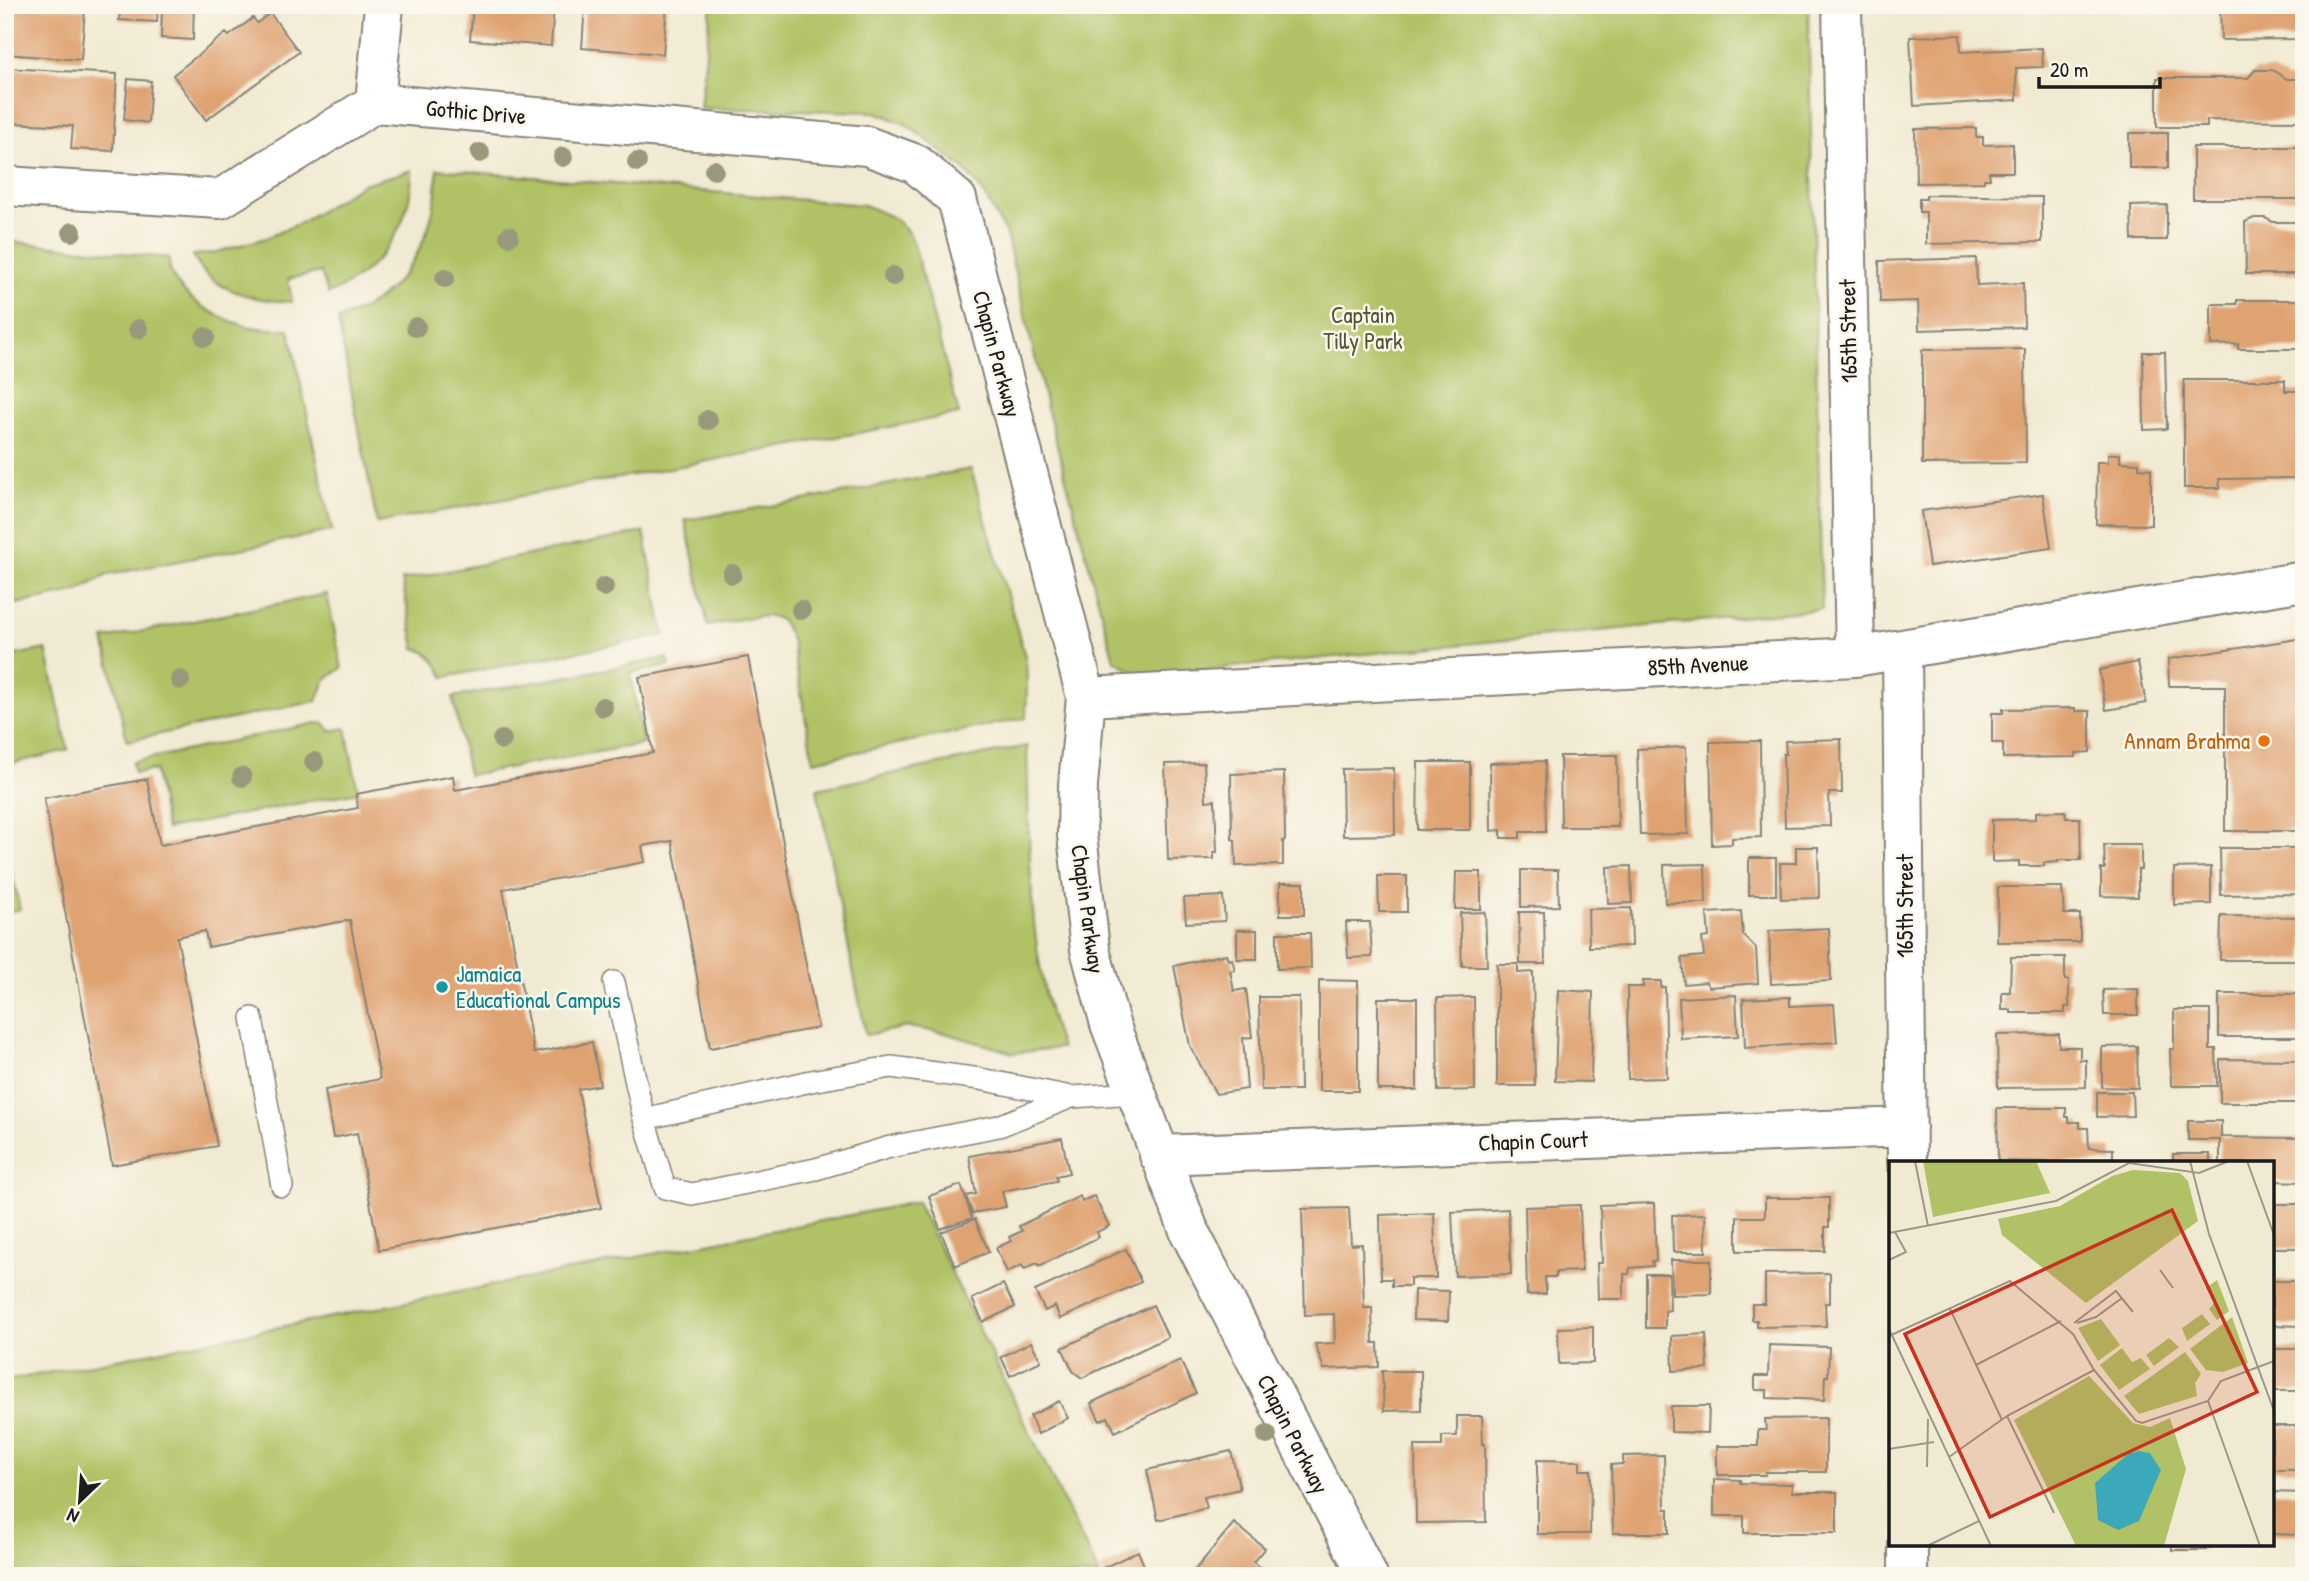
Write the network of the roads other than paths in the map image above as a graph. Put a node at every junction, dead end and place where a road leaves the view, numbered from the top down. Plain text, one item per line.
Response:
1 (384, 5) edge
2 (1842, 5) edge
3 (375, 103) junction
4 (5, 186) edge
5 (957, 199) joint
6 (2304, 581) edge
7 (1902, 649) junction
8 (1854, 657) junction
9 (1086, 697) junction
10 (614, 982) dead end
11 (252, 1018) dead end
12 (1137, 1093) junction
13 (1071, 1097) junction
14 (644, 1119) junction
15 (1907, 1145) edge
16 (1159, 1155) junction
17 (282, 1186) dead end
18 (1908, 1546) edge
19 (1368, 1576) edge
20 (1908, 1576) edge

1 - 3 street
2 - 8 street, 165th Street
3 - 4 street
3 - 5 street, Gothic Drive
5 - 9 street, Chapin Parkway
6 - 7 street, 85th Avenue
7 - 8 street, 85th Avenue
7 - 15 street, 165th Street
8 - 9 street, 85th Avenue
9 - 12 street, Chapin Parkway
10 - 14 lane
11 - 17 lane
12 - 13 lane
12 - 16 street, Chapin Parkway
13 - 14 lane
13 - 14 lane
15 - 16 street, Chapin Court
16 - 19 street, Chapin Parkway
18 - 20 street

